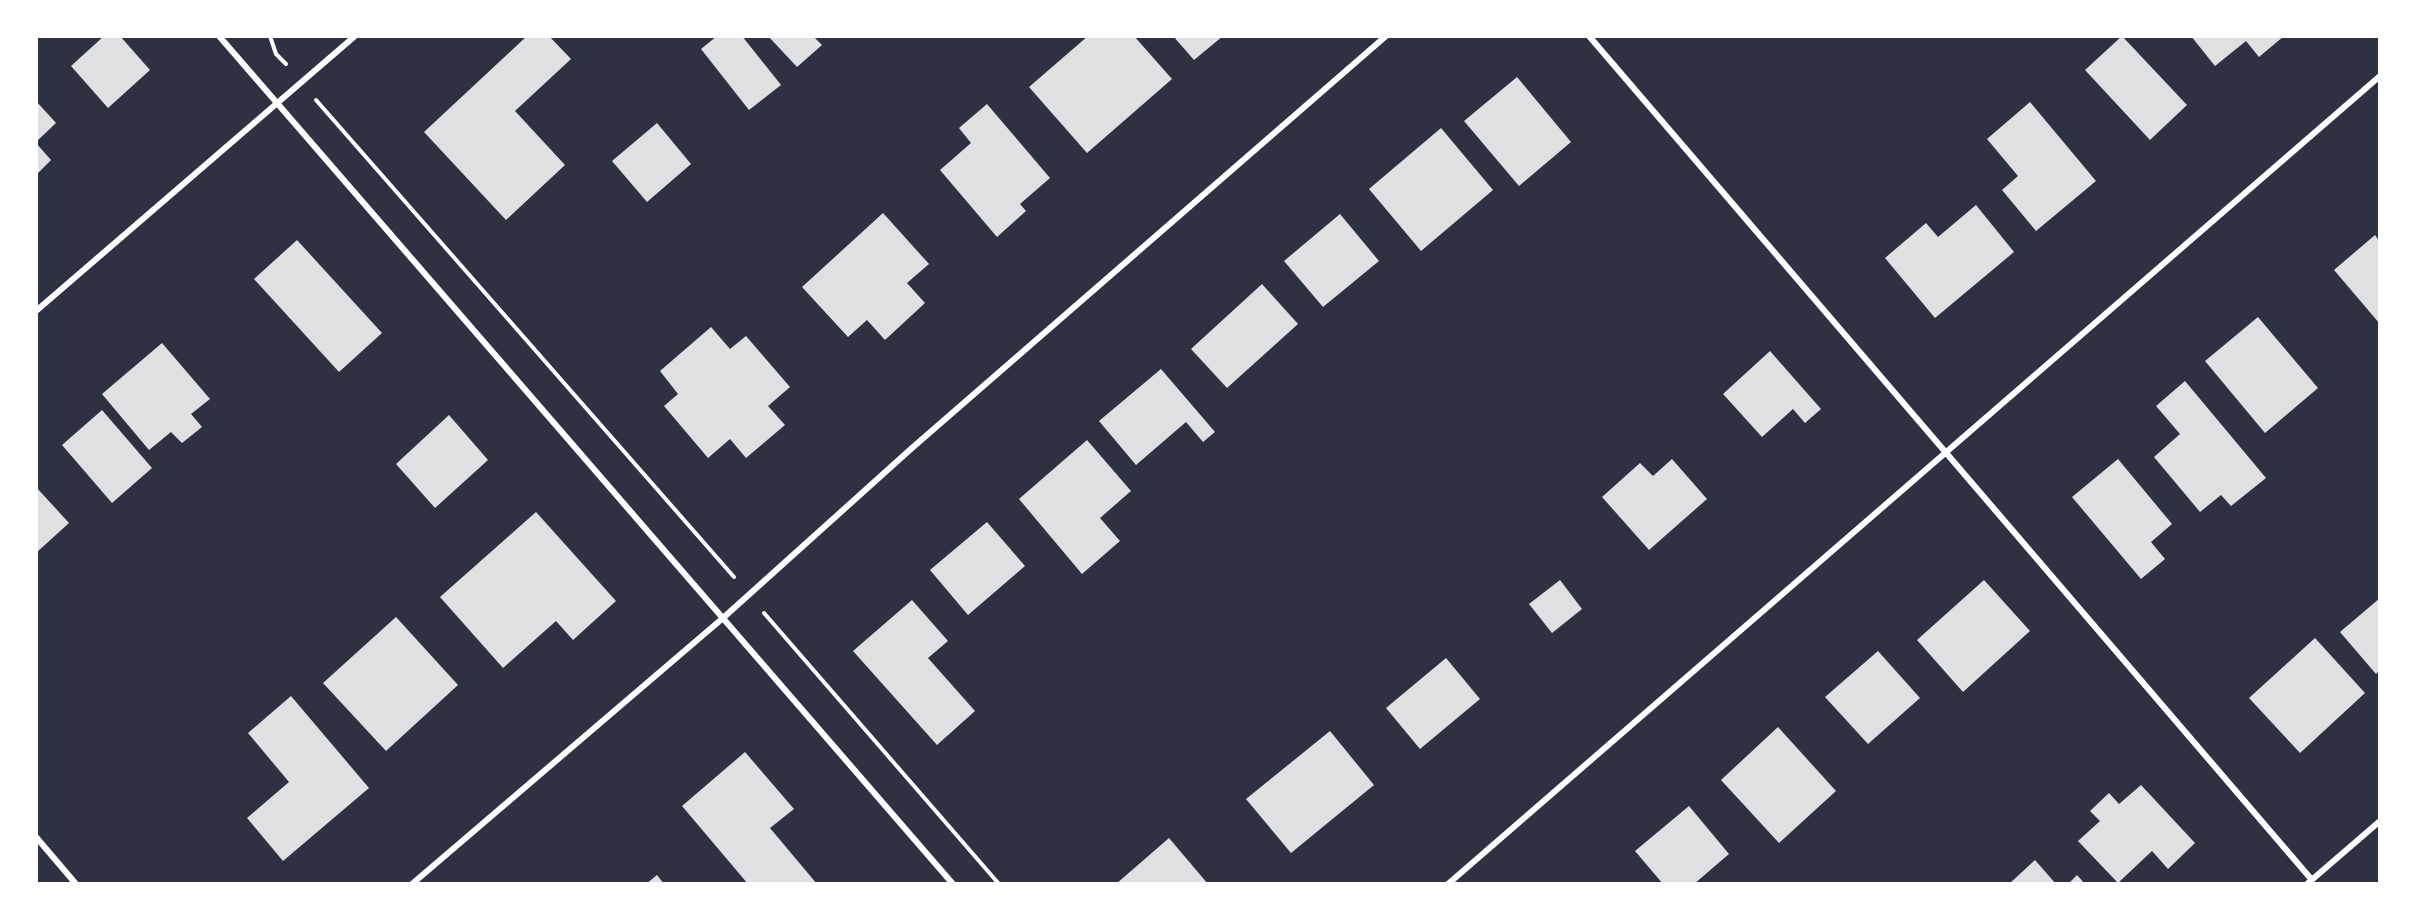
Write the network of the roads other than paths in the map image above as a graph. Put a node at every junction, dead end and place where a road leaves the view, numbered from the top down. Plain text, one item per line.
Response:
1 (219, 36) edge
2 (355, 36) edge
3 (1386, 36) edge
4 (1589, 36) edge
5 (2380, 76) edge
6 (277, 102) junction
7 (36, 311) edge
8 (1946, 453) junction
9 (723, 618) junction
10 (2380, 821) edge
11 (36, 837) edge
12 (2310, 882) edge
13 (76, 884) edge
14 (412, 884) edge
15 (953, 884) edge
16 (1448, 884) edge

1 - 6 street
2 - 6 street
3 - 9 street
4 - 8 street
5 - 8 street
6 - 7 street
6 - 9 street
8 - 12 street
8 - 16 street
9 - 14 street
9 - 15 street
10 - 12 street
11 - 13 street

